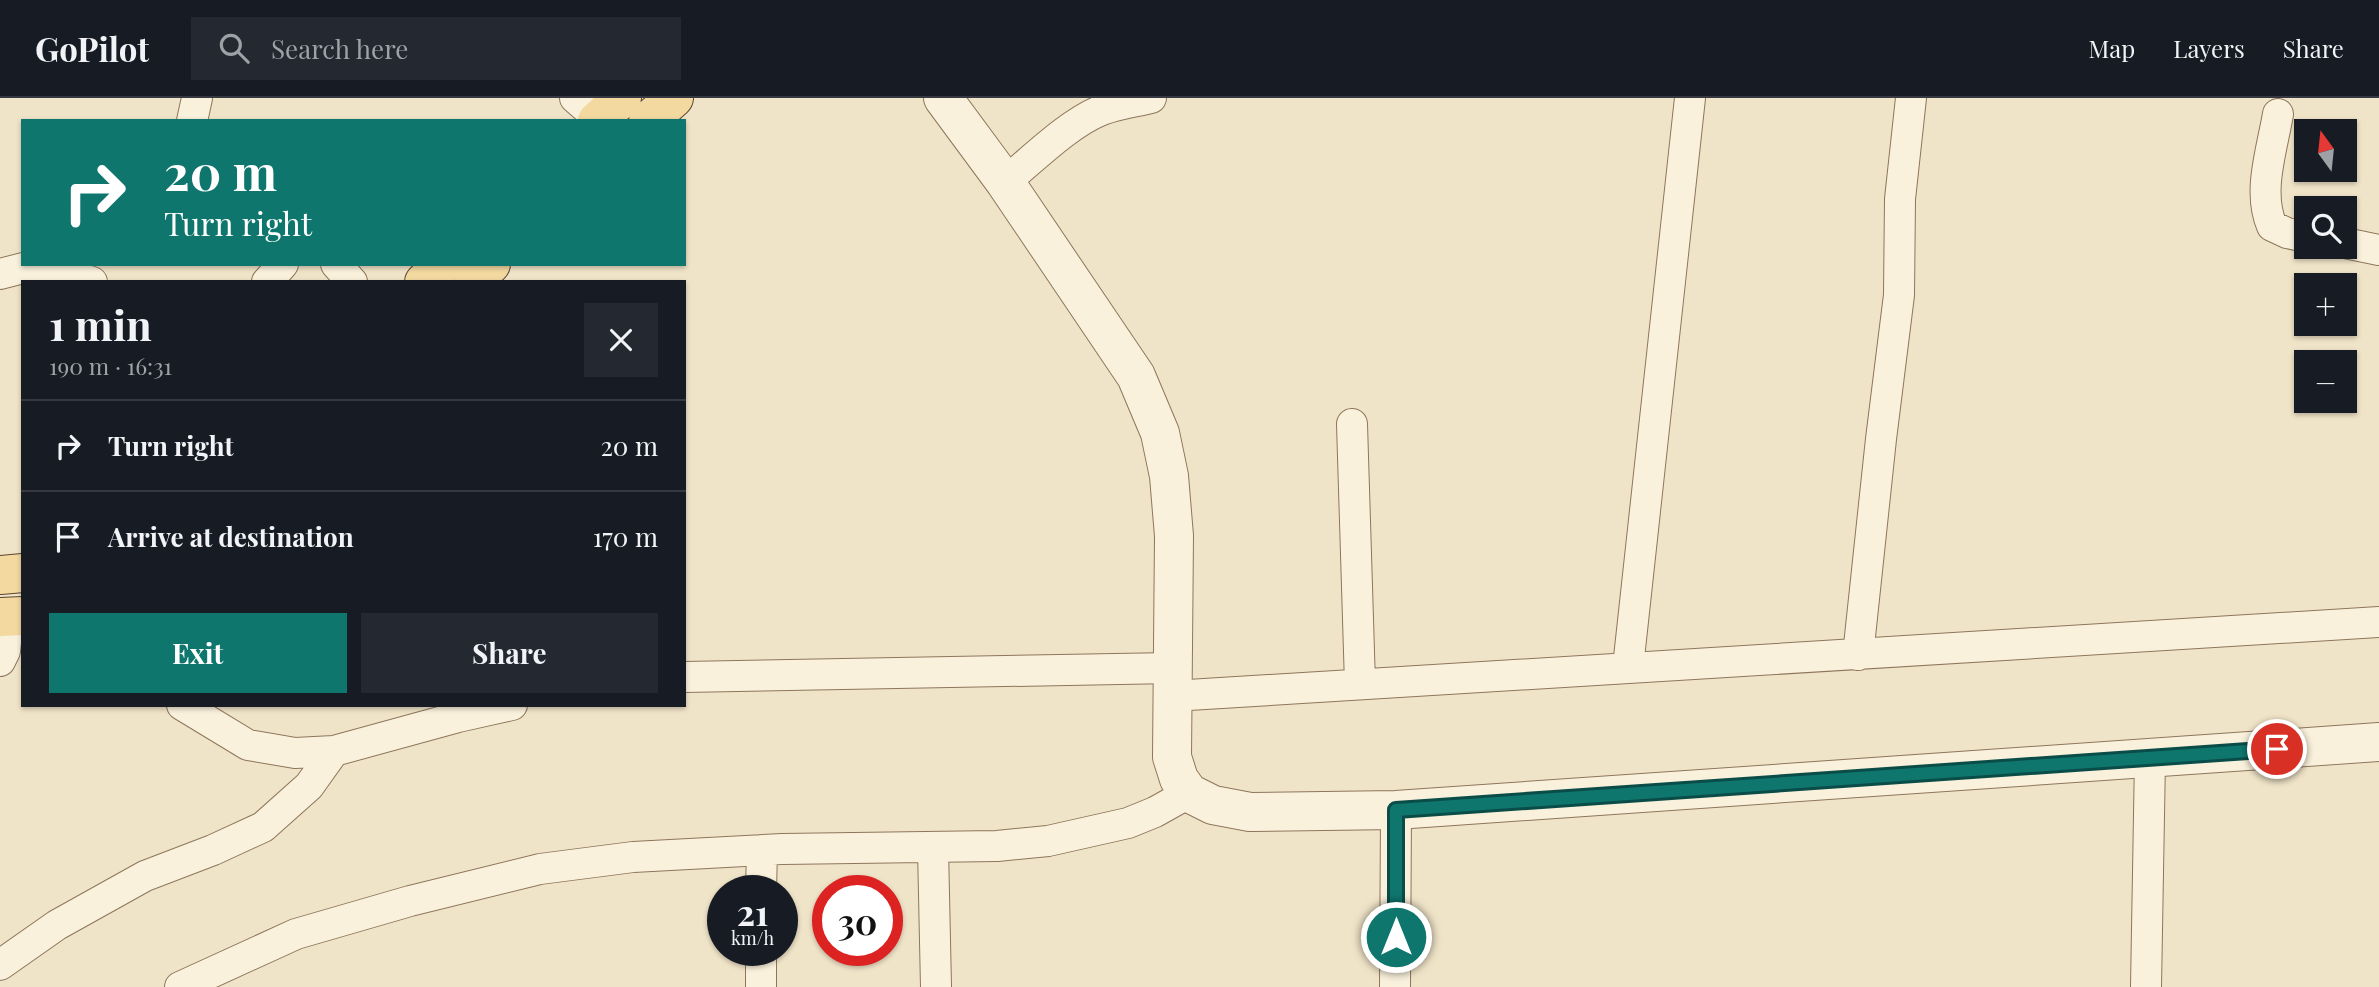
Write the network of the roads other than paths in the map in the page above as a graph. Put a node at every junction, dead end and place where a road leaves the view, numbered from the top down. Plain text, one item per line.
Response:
1 (197, 98) edge
2 (674, 98) edge
3 (943, 98) edge
4 (1151, 98) edge
5 (1690, 98) edge
6 (1911, 98) edge
7 (2278, 114) dead end
8 (192, 119) edge
9 (650, 119) edge
10 (1005, 182) junction
11 (2294, 234) edge
12 (2357, 245) edge
13 (2379, 250) edge
14 (30, 266) edge
15 (42, 266) edge
16 (281, 266) edge
17 (338, 266) edge
18 (441, 266) edge
19 (489, 266) edge
20 (0, 274) edge
21 (86, 280) edge
22 (269, 280) edge
23 (350, 280) edge
24 (426, 280) edge
25 (475, 280) edge
26 (1352, 424) dead end
27 (21, 573) edge
28 (0, 575) edge
29 (11, 617) edge
30 (2379, 622) edge
31 (1858, 655) junction
32 (0, 661) edge
33 (1628, 667) junction
34 (686, 677) edge
35 (1172, 682) junction
36 (1360, 684) junction
37 (185, 707) edge
38 (503, 707) edge
39 (2379, 742) edge
40 (334, 751) junction
41 (2150, 758) junction
42 (1189, 793) junction
43 (1396, 810) junction
44 (933, 848) junction
45 (762, 850) junction
46 (761, 875) edge
47 (0, 965) edge
48 (761, 966) edge
49 (180, 987) edge
50 (761, 987) edge
51 (936, 987) edge
52 (1395, 987) edge
53 (2146, 987) edge

1 - 8 street
2 - 9 main road
3 - 10 street
4 - 10 street
5 - 33 street
6 - 31 street
7 - 11 street
10 - 35 street
12 - 13 street
14 - 20 street
15 - 21 street
16 - 22 street
17 - 23 street
18 - 24 main road
19 - 25 main road
26 - 36 street
27 - 28 main road
29 - 32 street
30 - 31 street
31 - 33 street
33 - 36 street
34 - 35 street
35 - 36 street
35 - 42 street
37 - 40 street
38 - 40 street
39 - 41 street
40 - 47 street
41 - 43 street
41 - 53 street
42 - 43 street
42 - 44 street
43 - 52 street
44 - 45 street
44 - 51 street
45 - 46 street
45 - 49 street
48 - 50 street

